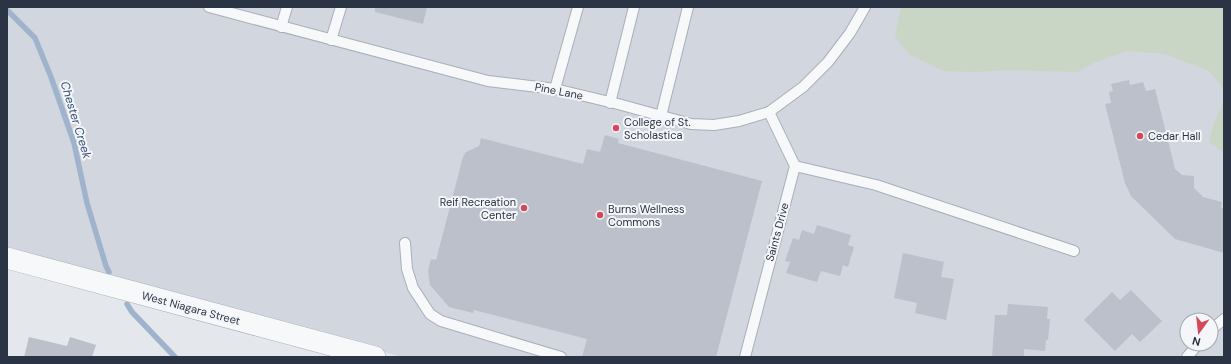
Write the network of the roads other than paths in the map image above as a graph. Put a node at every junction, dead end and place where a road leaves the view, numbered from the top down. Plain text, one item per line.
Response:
1 (209, 7) edge
2 (287, 7) edge
3 (341, 7) edge
4 (578, 7) edge
5 (634, 7) edge
6 (688, 7) edge
7 (865, 7) edge
8 (282, 27) junction
9 (331, 40) junction
10 (555, 89) junction
11 (610, 102) junction
12 (769, 112) junction
13 (661, 116) junction
14 (795, 166) junction
15 (405, 243) dead end
16 (1074, 251) dead end
17 (7, 258) edge
18 (375, 357) edge
19 (561, 357) edge
20 (745, 357) edge

1 - 8 lane, Pine Lane
2 - 8 lane
3 - 9 lane
4 - 10 lane
5 - 11 lane
6 - 13 lane
7 - 12 lane, Pine Lane
8 - 9 lane, Pine Lane
9 - 10 lane, Pine Lane
10 - 11 lane, Pine Lane
11 - 13 lane, Pine Lane
12 - 13 lane, Pine Lane
12 - 14 lane
14 - 16 lane
14 - 20 lane, Saints Drive
15 - 19 lane
17 - 18 street, West Niagara Street

